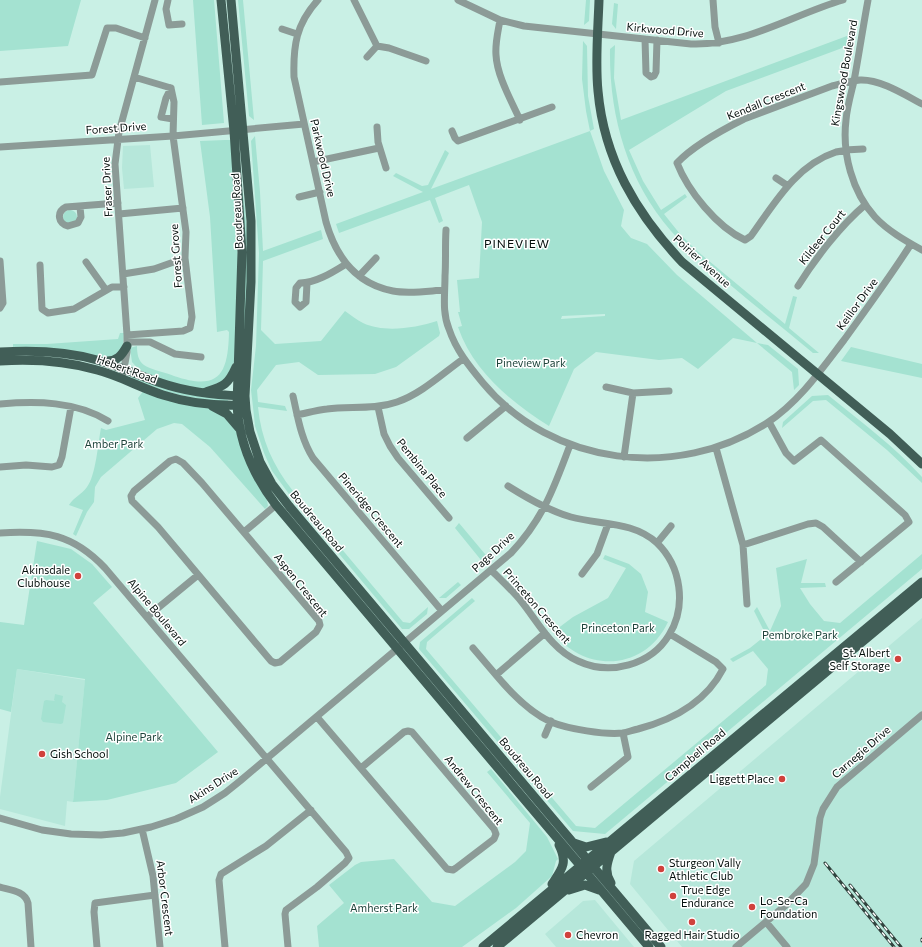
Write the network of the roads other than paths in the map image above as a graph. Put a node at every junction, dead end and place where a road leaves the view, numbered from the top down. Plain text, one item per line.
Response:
1 (168, 0) edge
2 (221, 0) edge
3 (231, 0) edge
4 (318, 0) edge
5 (354, 0) edge
6 (458, 0) edge
7 (599, 0) edge
8 (713, 0) edge
9 (843, 0) edge
10 (868, 0) edge
11 (154, 4) edge
12 (166, 9) junction
13 (500, 20) junction
14 (182, 24) dead end
15 (282, 29) dead end
16 (297, 34) junction
17 (598, 34) junction
18 (145, 38) junction
19 (645, 39) junction
20 (657, 40) junction
21 (719, 43) junction
22 (377, 46) junction
23 (367, 57) dead end
24 (426, 61) dead end
25 (134, 77) junction
26 (854, 81) junction
27 (0, 82) edge
28 (171, 88) junction
29 (922, 104) edge
30 (552, 107) dead end
31 (173, 119) junction
32 (520, 120) junction
33 (304, 124) junction
34 (377, 126) dead end
35 (238, 130) junction
36 (452, 131) dead end
37 (173, 136) junction
38 (118, 139) junction
39 (0, 147) edge
40 (379, 148) junction
41 (863, 149) dead end
42 (846, 150) junction
43 (313, 162) junction
44 (386, 168) dead end
45 (776, 178) dead end
46 (788, 186) junction
47 (320, 192) junction
48 (299, 197) dead end
49 (118, 203) junction
50 (865, 205) junction
51 (80, 207) dead end
52 (183, 208) junction
53 (119, 214) junction
54 (446, 230) dead end
55 (912, 244) junction
56 (922, 250) edge
57 (185, 258) junction
58 (376, 258) dead end
59 (0, 262) edge
60 (86, 262) dead end
61 (40, 264) dead end
62 (346, 264) junction
63 (123, 274) junction
64 (359, 276) junction
65 (307, 283) dead end
66 (124, 286) junction
67 (798, 286) dead end
68 (106, 290) junction
69 (444, 290) junction
70 (0, 308) edge
71 (127, 341) junction
72 (0, 352) edge
73 (201, 357) dead end
74 (463, 359) junction
75 (96, 360) junction
76 (0, 361) edge
77 (238, 363) junction
78 (123, 373) junction
79 (818, 374) junction
80 (606, 387) dead end
81 (669, 391) dead end
82 (203, 393) junction
83 (633, 393) junction
84 (292, 396) dead end
85 (241, 400) junction
86 (0, 404) edge
87 (208, 404) junction
88 (506, 406) junction
89 (71, 407) junction
90 (378, 407) junction
91 (297, 415) junction
92 (108, 422) dead end
93 (769, 422) junction
94 (239, 428) junction
95 (467, 438) dead end
96 (570, 445) junction
97 (716, 448) junction
98 (624, 457) junction
99 (922, 464) edge
100 (0, 467) edge
101 (508, 486) dead end
102 (276, 505) junction
103 (546, 506) junction
104 (449, 518) dead end
105 (608, 524) junction
106 (671, 526) dead end
107 (244, 532) junction
108 (0, 533) edge
109 (657, 543) junction
110 (743, 545) junction
111 (861, 562) junction
112 (491, 570) junction
113 (582, 574) dead end
114 (198, 575) junction
115 (836, 582) dead end
116 (922, 582) edge
117 (922, 592) edge
118 (747, 604) dead end
119 (442, 611) junction
120 (148, 618) junction
121 (545, 633) junction
122 (670, 634) junction
123 (401, 646) junction
124 (473, 648) dead end
125 (496, 675) junction
126 (922, 715) edge
127 (317, 717) junction
128 (550, 721) junction
129 (623, 733) junction
130 (545, 735) dead end
131 (268, 759) junction
132 (361, 768) junction
133 (591, 787) dead end
134 (311, 810) junction
135 (0, 818) edge
136 (142, 829) junction
137 (552, 834) junction
138 (613, 840) junction
139 (573, 842) junction
140 (611, 852) junction
141 (591, 863) junction
142 (583, 870) junction
143 (0, 887) edge
144 (602, 892) junction
145 (561, 893) junction
146 (547, 894) junction
147 (155, 896) junction
148 (624, 902) junction
149 (766, 922) junction
150 (31, 947) edge
151 (97, 947) edge
152 (160, 947) edge
153 (225, 947) edge
154 (288, 947) edge
155 (483, 947) edge
156 (497, 947) edge
157 (649, 947) edge
158 (661, 947) edge
159 (736, 947) edge
160 (787, 947) edge

1 - 12 street
2 - 35 main road, Boudreau Road
3 - 35 main road, Boudreau Road
4 - 16 street, Parkwood Drive
5 - 22 street
6 - 13 street
7 - 17 main road, Poirier Avenue
8 - 21 street
9 - 21 street, Kirkwood Drive
10 - 26 street, Kingswood Boulevard
11 - 12 street
11 - 18 street, Fraser Drive
12 - 14 street
13 - 17 street
13 - 32 street
15 - 16 street
16 - 33 street, Parkwood Drive
17 - 19 street, Kirkwood Drive
17 - 79 main road, Poirier Avenue
18 - 25 street, Fraser Drive
18 - 27 street
19 - 20 street, Kirkwood Drive
19 - 20 street
20 - 21 street, Kirkwood Drive
22 - 23 street
22 - 24 street
25 - 28 street
25 - 38 street, Fraser Drive
26 - 29 street
26 - 42 street, Kingswood Boulevard
26 - 46 street, Kendall Crescent
28 - 31 street, Forest Grove
28 - 31 street
30 - 32 street
31 - 37 street, Forest Grove
32 - 36 street
33 - 35 street, Forest Drive
33 - 43 street, Parkwood Drive
34 - 40 street
35 - 37 street, Forest Drive
35 - 77 main road, Boudreau Road
35 - 85 main road, Boudreau Road
37 - 38 street, Forest Drive
37 - 52 street, Forest Grove
38 - 39 street, Forest Drive
38 - 49 street, Fraser Drive
40 - 43 street
40 - 44 street
41 - 42 street
42 - 46 street, Kendall Crescent
42 - 50 street, Kingswood Boulevard
43 - 47 street, Parkwood Drive
45 - 46 street
47 - 48 street
47 - 62 street, Parkwood Drive
49 - 51 street
49 - 53 street, Fraser Drive
50 - 55 street, Kingswood Boulevard
50 - 67 street, Kildeer Court
52 - 53 street
52 - 57 street, Forest Grove
53 - 63 street, Fraser Drive
54 - 69 street, Keillor Drive
55 - 56 street, Kingswood Boulevard
55 - 79 street, Keillor Drive
57 - 63 street
57 - 71 street, Forest Grove
58 - 64 street
59 - 70 street
60 - 68 street
61 - 68 street
62 - 64 street, Parkwood Drive
62 - 65 street
63 - 66 street, Fraser Drive
64 - 69 street, Parkwood Drive
66 - 68 street
66 - 71 street, Fraser Drive
69 - 74 street, Keillor Drive
71 - 73 street
71 - 75 main road
71 - 78 street, Fraser Drive
72 - 75 main road, Hebert Road
74 - 88 street, Keillor Drive
74 - 90 street
75 - 78 main road, Hebert Road
76 - 78 main road, Hebert Road
77 - 82 main road
77 - 85 main road, Boudreau Road
78 - 82 main road, Hebert Road
78 - 87 main road, Hebert Road
79 - 93 street, Keillor Drive
79 - 99 main road, Poirier Avenue
80 - 83 street
81 - 83 street
82 - 85 main road, Hebert Road
83 - 98 street
84 - 91 street, Pineridge Crescent
85 - 87 main road, Hebert Road
85 - 94 main road, Boudreau Road
85 - 123 main road, Boudreau Road
86 - 89 street
87 - 94 main road
88 - 95 street
88 - 96 street, Keillor Drive
89 - 92 street
89 - 100 street
90 - 91 street
90 - 104 street, Pembina Place
91 - 119 street, Pineridge Crescent
93 - 97 street, Keillor Drive
93 - 111 street
94 - 102 main road, Boudreau Road
96 - 98 street, Keillor Drive
96 - 103 street, Page Drive
97 - 98 street, Keillor Drive
97 - 110 street
101 - 103 street, Princeton Crescent
102 - 107 street
102 - 123 main road, Boudreau Road
103 - 105 street, Princeton Crescent
103 - 112 street, Page Drive
105 - 109 street, Princeton Crescent
105 - 113 street
106 - 109 street
107 - 114 street, Aspen Crescent
107 - 114 street, Aspen Crescent
108 - 120 street, Alpine Boulevard
109 - 122 street, Princeton Crescent
110 - 111 street
110 - 118 street
111 - 115 street
112 - 119 street, Page Drive
112 - 121 street, Princeton Crescent
114 - 120 street
116 - 138 main road, Campbell Road
117 - 140 main road, Campbell Road
119 - 123 street, Page Drive
120 - 131 street, Alpine Boulevard
121 - 122 street, Princeton Crescent
121 - 125 street
122 - 129 street
123 - 127 street, Akins Drive
123 - 137 main road, Boudreau Road
123 - 139 main road, Boudreau Road
124 - 125 street
125 - 128 street
126 - 149 street, Carnegie Drive
127 - 131 street, Akins Drive
127 - 132 street, Andrew Crescent
128 - 129 street
128 - 130 street
129 - 133 street
131 - 134 street, Alpine Boulevard
131 - 136 street, Akins Drive
132 - 132 street, Andrew Crescent
134 - 153 street
134 - 154 street, Alpine Boulevard
135 - 136 street, Akins Drive
136 - 147 street, Arbor Crescent
137 - 142 main road, Boudreau Road
137 - 146 main road
138 - 139 main road
138 - 141 main road, Campbell Road
139 - 141 main road, Boudreau Road
140 - 141 main road, Campbell Road
140 - 148 main road
141 - 142 main road, Campbell Road
141 - 148 main road, Boudreau Road
142 - 144 main road, Boudreau Road
142 - 145 main road, Campbell Road
142 - 146 main road, Campbell Road
143 - 150 street
144 - 145 main road
144 - 157 main road, Boudreau Road
145 - 156 main road, Campbell Road
146 - 155 main road, Campbell Road
147 - 151 street
147 - 152 street, Arbor Crescent
148 - 158 main road, Boudreau Road
149 - 159 street, Carnegie Drive
149 - 160 street

